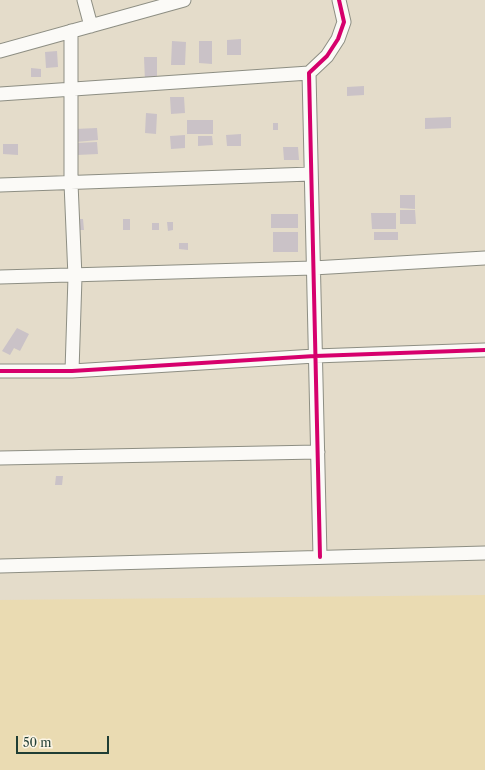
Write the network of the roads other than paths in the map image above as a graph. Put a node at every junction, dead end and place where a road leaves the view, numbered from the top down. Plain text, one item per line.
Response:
1 (84, 0) edge
2 (184, 0) edge
3 (339, 0) edge
4 (91, 26) junction
5 (71, 31) junction
6 (0, 51) edge
7 (308, 73) junction
8 (71, 89) junction
9 (0, 94) edge
10 (311, 174) junction
11 (71, 183) junction
12 (0, 185) edge
13 (485, 258) edge
14 (313, 268) junction
15 (75, 277) junction
16 (0, 278) edge
17 (485, 350) edge
18 (315, 356) junction
19 (0, 371) edge
20 (72, 371) junction
21 (318, 452) junction
22 (0, 458) edge
23 (485, 553) edge
24 (320, 557) junction
25 (0, 566) edge

1 - 4 street
2 - 4 street
3 - 7 street
4 - 5 street
5 - 6 street
5 - 8 street
7 - 8 street
7 - 10 street
8 - 9 street
8 - 11 street
10 - 11 street
10 - 14 street
11 - 12 street
11 - 15 street
13 - 14 street
14 - 15 street
14 - 18 street
15 - 16 street
15 - 20 street
17 - 18 street
18 - 20 street
18 - 21 street
19 - 20 street
21 - 22 street
21 - 24 street
23 - 24 street
24 - 25 street

